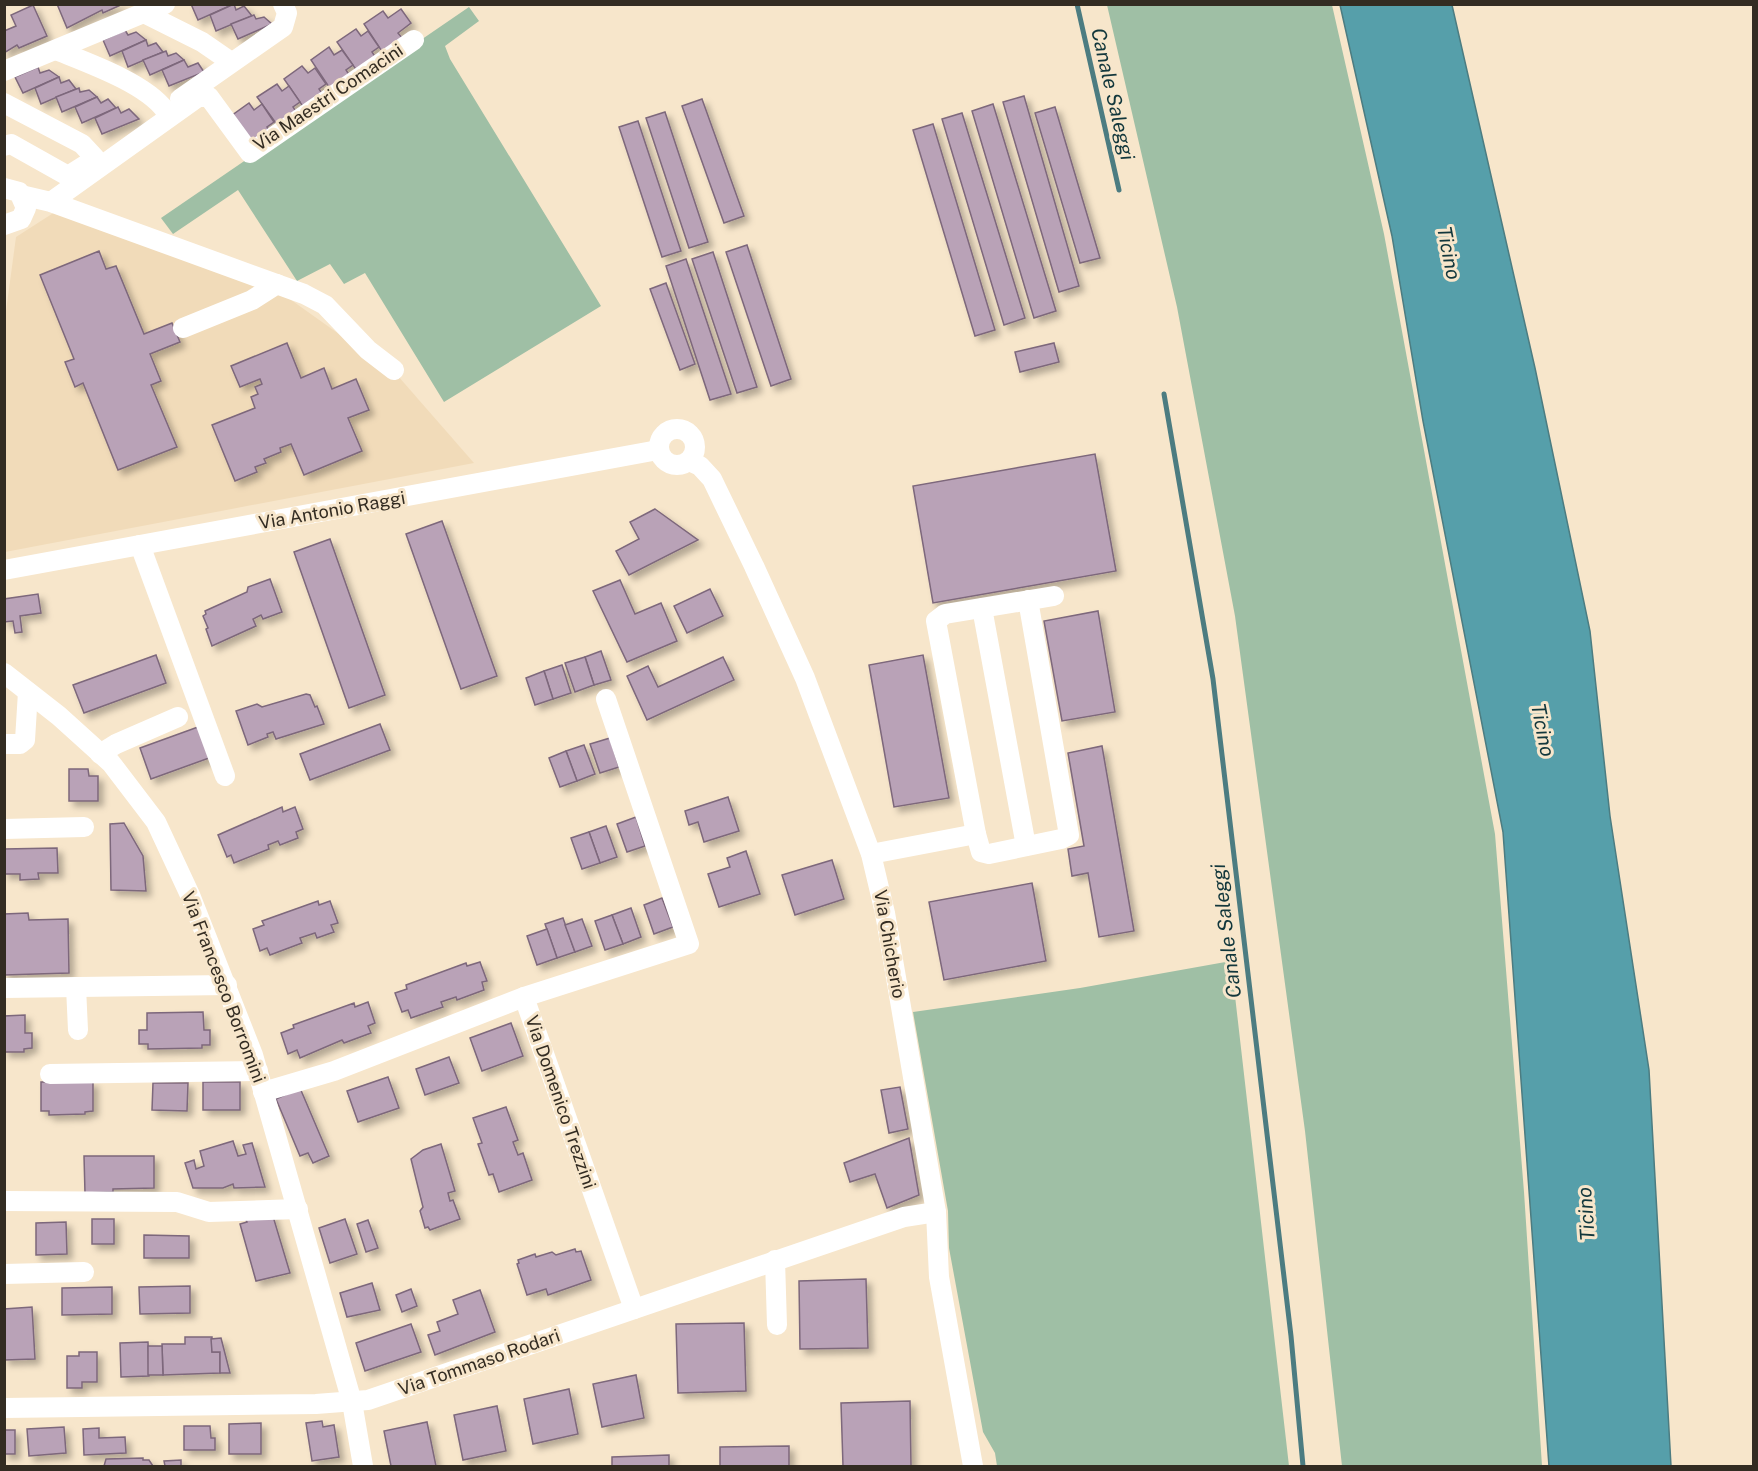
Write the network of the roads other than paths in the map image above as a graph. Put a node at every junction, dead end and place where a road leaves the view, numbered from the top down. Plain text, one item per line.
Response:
1 (165, 4) edge
2 (283, 4) edge
3 (142, 9) edge
4 (414, 40) dead end
5 (56, 50) junction
6 (4, 62) edge
7 (231, 62) junction
8 (4, 71) edge
9 (4, 103) edge
10 (165, 110) junction
11 (4, 146) edge
12 (95, 159) junction
13 (13, 192) edge
14 (51, 202) junction
15 (4, 225) edge
16 (277, 284) junction
17 (183, 328) dead end
18 (394, 370) dead end
19 (658, 450) junction
20 (689, 461) junction
21 (140, 545) junction
22 (4, 570) edge
23 (1054, 596) dead end
24 (1028, 600) junction
25 (982, 608) junction
26 (4, 673) edge
27 (28, 692) junction
28 (606, 699) dead end
29 (178, 717) dead end
30 (4, 744) edge
31 (100, 754) junction
32 (225, 776) dead end
33 (84, 828) dead end
34 (4, 829) edge
35 (976, 834) junction
36 (1026, 846) junction
37 (871, 854) junction
38 (227, 985) junction
39 (76, 987) junction
40 (4, 988) edge
41 (524, 997) junction
42 (78, 1030) dead end
43 (258, 1071) junction
44 (50, 1074) dead end
45 (263, 1092) junction
46 (4, 1201) edge
47 (298, 1209) junction
48 (936, 1212) junction
49 (775, 1260) junction
50 (84, 1272) dead end
51 (4, 1274) edge
52 (633, 1309) junction
53 (777, 1324) dead end
54 (352, 1402) junction
55 (4, 1408) edge
56 (363, 1467) edge
57 (973, 1467) edge

1 - 3 street
2 - 7 street
3 - 5 street
3 - 6 street
3 - 7 street
4 - 14 street, Via Maestri Comacini
5 - 8 street
5 - 10 street
7 - 10 street
9 - 12 street
10 - 12 street
11 - 12 street
13 - 14 street
13 - 15 street
14 - 16 street
16 - 17 street
16 - 18 street
19 - 20 street
19 - 20 street
19 - 21 street, Via Antonio Raggi
20 - 37 street, Via Chicherio
21 - 22 street, Via Antonio Raggi
21 - 32 street
23 - 24 street
24 - 25 street
24 - 36 street
25 - 35 street
25 - 36 street
26 - 27 street, Via Francesco Borromini
27 - 30 street
27 - 31 street, Via Francesco Borromini
28 - 41 street, Via Domenico Trezzini
29 - 31 street
31 - 38 street, Via Francesco Borromini
33 - 34 street
35 - 36 street
35 - 37 street
37 - 48 street, Via Chicherio
38 - 39 street
38 - 43 street, Via Francesco Borromini
39 - 40 street
39 - 42 street
41 - 45 street
41 - 52 street, Via Domenico Trezzini
43 - 44 street
43 - 45 street, Via Francesco Borromini
45 - 47 street, Via Francesco Borromini
46 - 47 street
47 - 54 street, Via Francesco Borromini
48 - 49 street, Via Tommaso Rodari
48 - 57 street, Via Chicherio
49 - 52 street, Via Tommaso Rodari
49 - 53 street
50 - 51 street
52 - 54 street, Via Tommaso Rodari
54 - 55 street, Via Tommaso Rodari
54 - 56 street, Via Francesco Borromini

